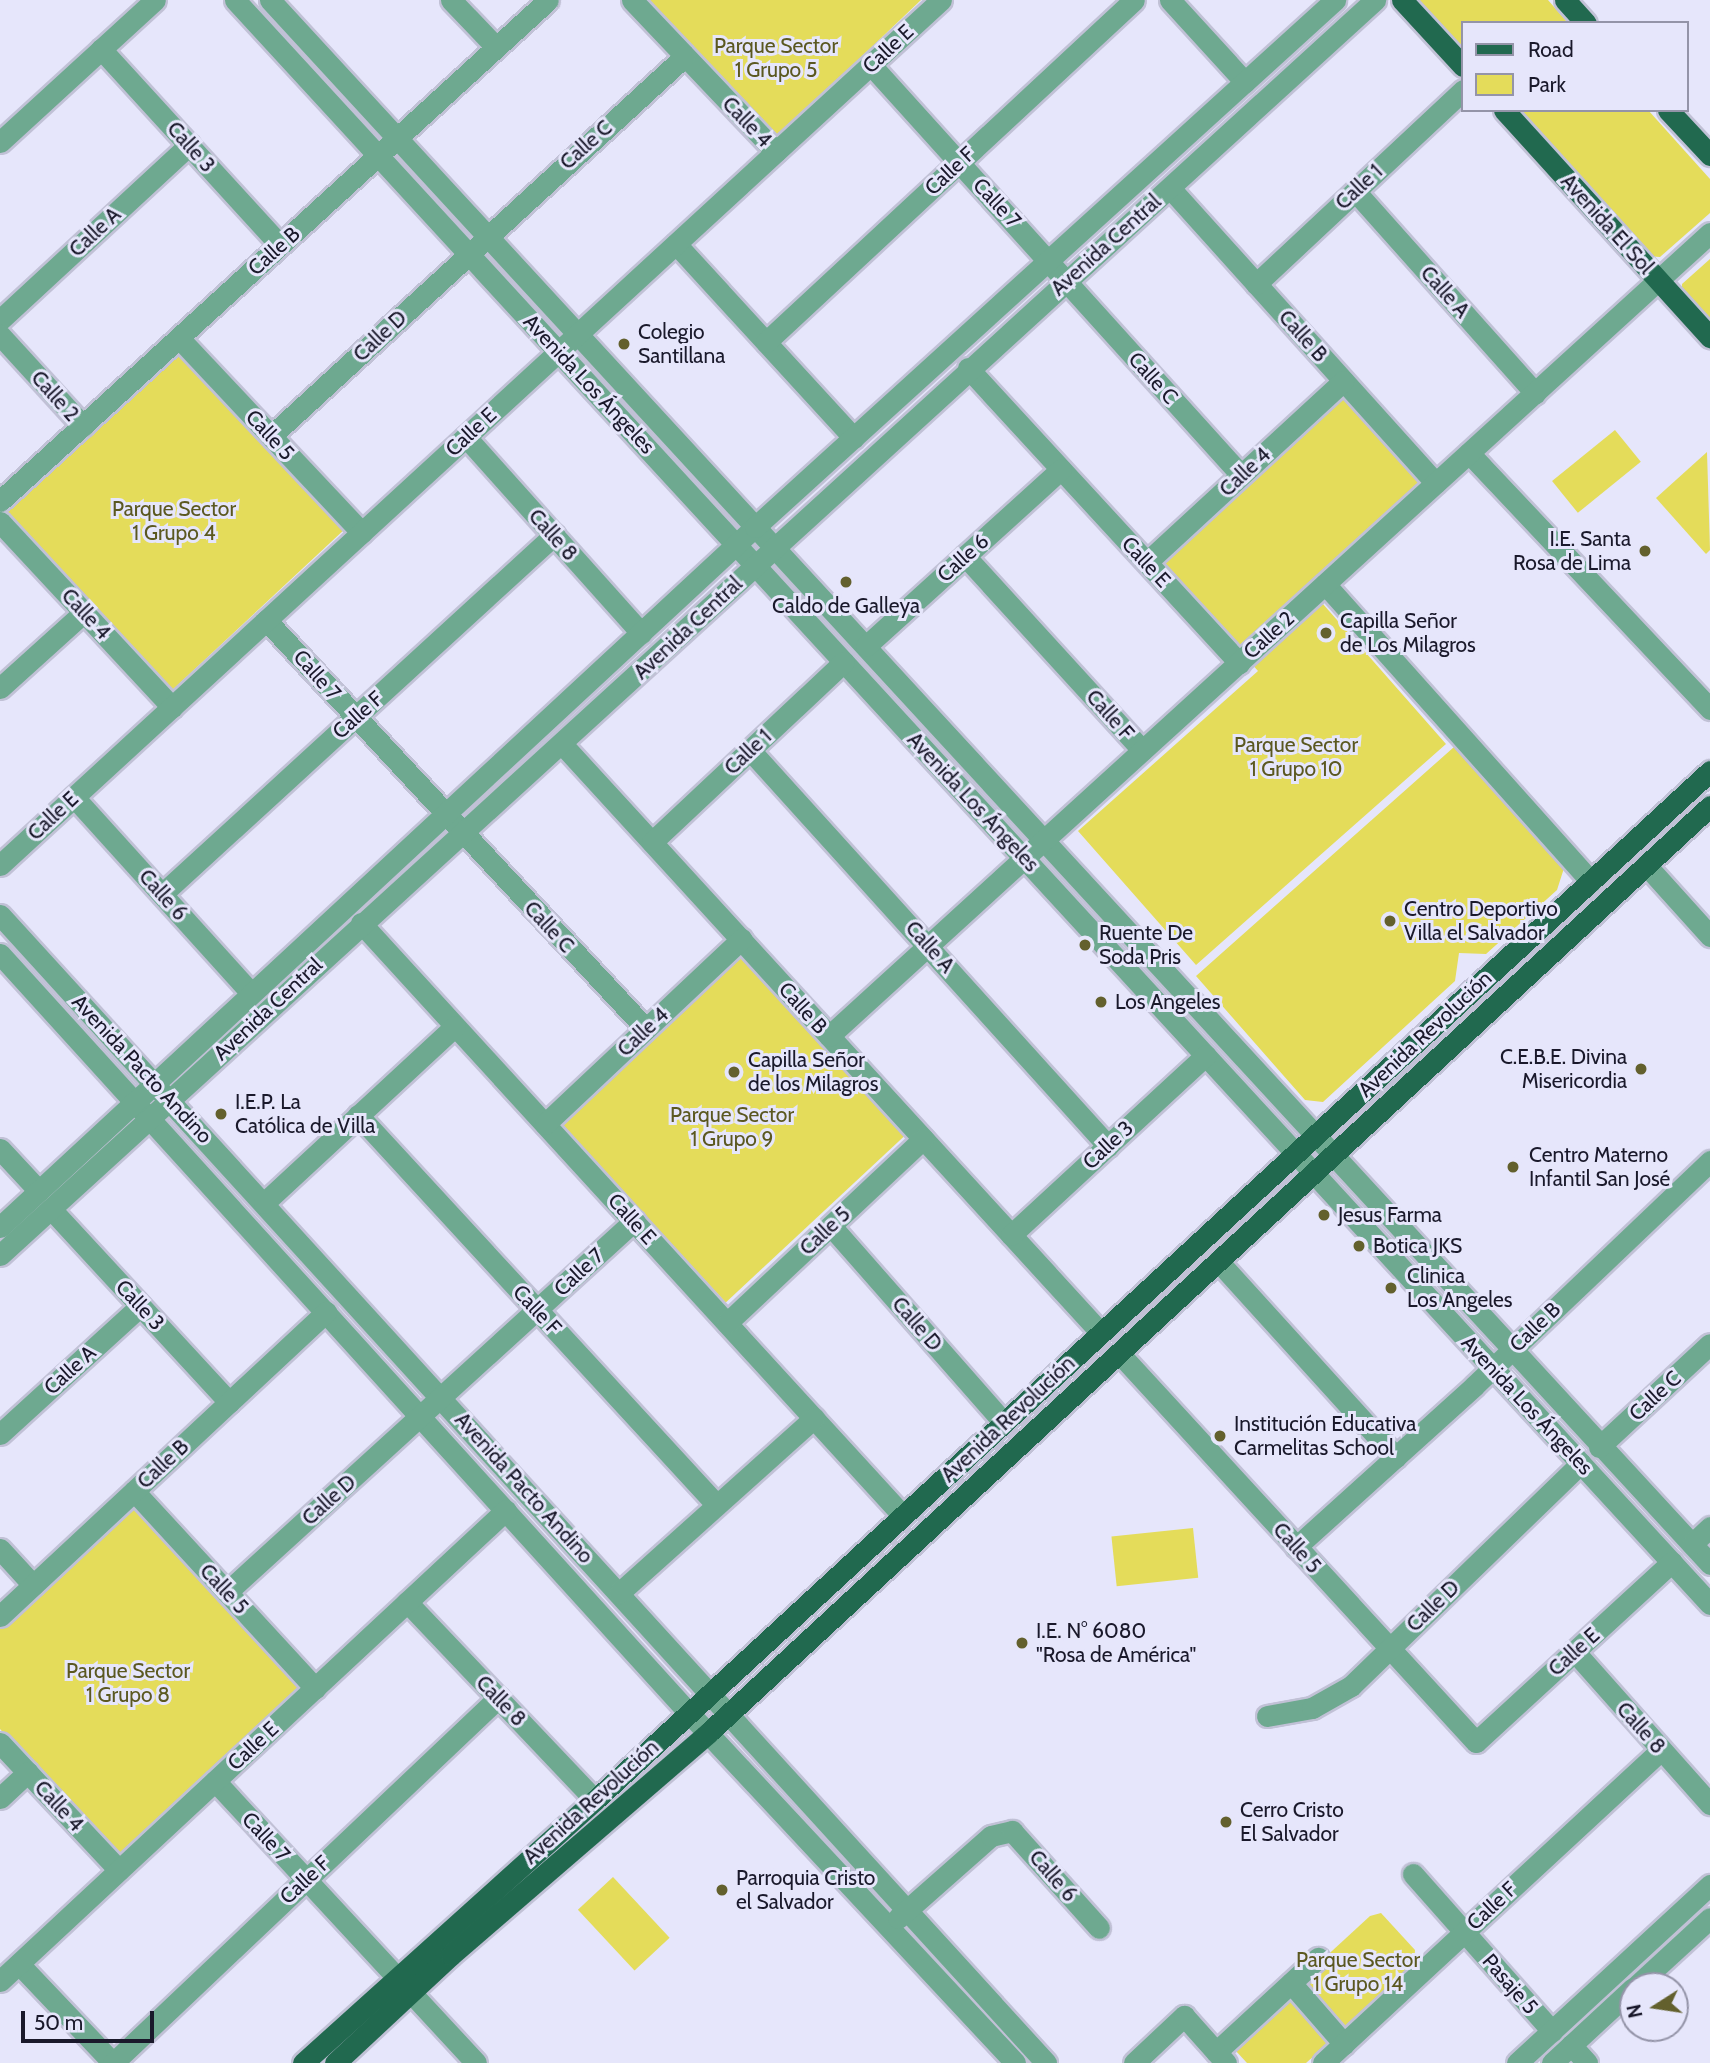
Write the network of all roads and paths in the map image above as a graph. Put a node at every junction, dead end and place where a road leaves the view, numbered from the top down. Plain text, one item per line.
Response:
1 (155, 0) edge
2 (235, 0) edge
3 (270, 0) edge
4 (451, 0) edge
5 (548, 0) edge
6 (632, 0) edge
7 (941, 0) edge
8 (1134, 0) edge
9 (1170, 0) edge
10 (1335, 0) edge
11 (1376, 0) edge
12 (1402, 0) edge
13 (1568, 1) edge
14 (1584, 21) edge
15 (496, 47) junction
16 (101, 49) junction
17 (685, 56) junction
18 (871, 65) junction
19 (1462, 65) edge
20 (1245, 82) junction
21 (1462, 91) edge
22 (1506, 112) edge
23 (1670, 112) edge
24 (397, 138) junction
25 (0, 142) edge
26 (189, 145) junction
27 (776, 152) junction
28 (1710, 155) edge
29 (377, 156) junction
30 (959, 162) junction
31 (1170, 188) junction
32 (1355, 191) junction
33 (1710, 233) edge
34 (488, 235) junction
35 (280, 244) junction
36 (676, 244) junction
37 (469, 254) junction
38 (1049, 259) junction
39 (1065, 280) junction
40 (1659, 281) junction
41 (1256, 284) junction
42 (0, 320) edge
43 (579, 334) junction
44 (0, 335) edge
45 (1710, 337) edge
46 (179, 338) junction
47 (766, 342) junction
48 (559, 351) junction
49 (968, 368) junction
50 (1343, 381) junction
51 (1535, 393) junction
52 (83, 426) junction
53 (271, 436) junction
54 (466, 437) junction
55 (854, 438) junction
56 (1469, 453) junction
57 (1061, 469) junction
58 (1241, 475) junction
59 (1436, 483) junction
60 (0, 501) edge
61 (0, 522) edge
62 (755, 527) junction
63 (362, 533) junction
64 (554, 535) junction
65 (737, 545) junction
66 (775, 548) junction
67 (965, 556) junction
68 (1147, 562) junction
69 (755, 565) junction
70 (1325, 584) junction
71 (84, 612) junction
72 (266, 620) junction
73 (641, 633) junction
74 (866, 646) junction
75 (844, 662) junction
76 (1238, 663) junction
77 (0, 688) edge
78 (172, 707) junction
79 (1710, 709) edge
80 (355, 717) junction
81 (562, 744) junction
82 (750, 750) junction
83 (1142, 750) junction
84 (1710, 771) edge
85 (74, 797) junction
86 (1710, 806) edge
87 (453, 824) junction
88 (1045, 839) junction
89 (652, 842) junction
90 (1026, 860) junction
91 (0, 864) edge
92 (1646, 865) junction
93 (1591, 881) junction
94 (162, 894) junction
95 (0, 915) edge
96 (361, 923) junction
97 (1710, 936) edge
98 (741, 939) junction
99 (930, 946) junction
100 (0, 954) edge
101 (251, 993) junction
102 (455, 1026) junction
103 (646, 1029) junction
104 (829, 1036) junction
105 (1206, 1055) junction
106 (153, 1082) junction
107 (135, 1099) junction
108 (170, 1100) junction
109 (358, 1115) junction
110 (151, 1116) junction
111 (545, 1124) junction
112 (1315, 1135) junction
113 (923, 1139) junction
114 (1108, 1146) junction
115 (0, 1149) edge
116 (1296, 1153) junction
117 (1332, 1155) junction
118 (1708, 1166) edge
119 (1314, 1172) junction
120 (38, 1191) junction
121 (264, 1203) junction
122 (51, 1209) junction
123 (634, 1221) junction
124 (831, 1226) junction
125 (0, 1227) edge
126 (1011, 1235) junction
127 (0, 1255) edge
128 (1218, 1261) junction
129 (140, 1306) junction
130 (537, 1310) junction
131 (327, 1312) junction
132 (727, 1322) junction
133 (1101, 1333) junction
134 (1710, 1344) edge
135 (1511, 1350) junction
136 (1119, 1353) junction
137 (1494, 1368) junction
138 (229, 1402) junction
139 (432, 1408) junction
140 (814, 1418) junction
141 (1004, 1423) junction
142 (0, 1434) edge
143 (1599, 1447) junction
144 (1396, 1457) junction
145 (1581, 1463) junction
146 (134, 1491) junction
147 (716, 1504) junction
148 (506, 1510) junction
149 (903, 1516) junction
150 (1710, 1527) edge
151 (1692, 1544) junction
152 (1296, 1547) junction
153 (0, 1549) edge
154 (1672, 1562) junction
155 (1710, 1564) edge
156 (33, 1585) junction
157 (226, 1592) junction
158 (619, 1593) junction
159 (407, 1602) junction
160 (1710, 1604) edge
161 (0, 1616) edge
162 (1388, 1649) junction
163 (1574, 1651) junction
164 (315, 1688) junction
165 (710, 1694) junction
166 (498, 1698) junction
167 (690, 1713) junction
168 (729, 1714) junction
169 (1267, 1716) dead end
170 (708, 1733) junction
171 (0, 1742) edge
172 (1476, 1742) joint
173 (1661, 1750) junction
174 (28, 1772) junction
175 (215, 1781) junction
176 (0, 1798) edge
177 (595, 1800) junction
178 (1710, 1804) edge
179 (119, 1870) junction
180 (1413, 1874) dead end
181 (306, 1880) junction
182 (1710, 1885) edge
183 (907, 1910) junction
184 (1710, 1918) edge
185 (888, 1927) junction
186 (1099, 1928) dead end
187 (1464, 1932) junction
188 (1318, 1958) dead end
189 (19, 1964) junction
190 (1651, 1972) edge
191 (0, 1981) edge
192 (1291, 1983) junction
193 (404, 1985) junction
194 (1619, 2001) edge
195 (1552, 2031) junction
196 (1344, 2044) junction
197 (1571, 2045) junction
198 (1221, 2057) edge
199 (113, 2063) edge
200 (303, 2063) edge
201 (335, 2063) edge
202 (476, 2063) edge
203 (1015, 2063) edge
204 (1046, 2063) edge
205 (1134, 2063) edge
206 (1323, 2063) edge
207 (1517, 2063) edge
208 (1552, 2063) edge
209 (1587, 2063) edge

1 - 16 street
2 - 29 street, Avenida Los Ángeles
3 - 24 street, Avenida Los Ángeles
4 - 15 street
5 - 15 street, Calle B
6 - 17 street, Calle 4
7 - 18 street, Calle E
8 - 30 street, Calle F
9 - 20 street
10 - 20 street, Avenida Central
11 - 31 street, Avenida Central
12 - 19 main road
13 - 14 main road
15 - 24 street, Calle B
16 - 25 street
16 - 26 street, Calle 3
17 - 27 street, Calle 4
17 - 34 street, Calle C
18 - 27 street, Calle E
18 - 30 street, Calle 7
20 - 38 street, Avenida Central
21 - 32 street, Calle 1
22 - 40 main road, Avenida El Sol
23 - 28 main road
24 - 29 street, Calle B
24 - 34 street, Avenida Los Ángeles
26 - 35 street, Calle 3
26 - 42 street, Calle A
27 - 36 street, Calle E
29 - 35 street, Calle B
29 - 37 street, Avenida Los Ángeles
30 - 38 street, Calle 7
30 - 47 street, Calle F
31 - 39 street, Avenida Central
31 - 41 street, Calle B
32 - 41 street, Calle 1
32 - 51 street, Calle A
33 - 40 street, Calle 2
34 - 37 street, Calle D
34 - 43 street, Avenida Los Ángeles
35 - 46 street, Calle B
36 - 43 street, Calle E
36 - 47 street
37 - 48 street, Avenida Los Ángeles
37 - 53 street, Calle D
38 - 39 street, Calle 7
38 - 55 street, Avenida Central
39 - 49 street, Avenida Central
39 - 58 street, Calle C
40 - 45 main road, Avenida El Sol
40 - 51 street, Calle 2
41 - 50 street, Calle B
43 - 48 street, Calle E
43 - 62 street, Avenida Los Ángeles
44 - 52 street, Calle 2
46 - 52 street, Calle B
46 - 53 street, Calle 5
47 - 55 street
48 - 54 street, Calle E
48 - 65 street, Avenida Los Ángeles
49 - 57 street, Calle E
49 - 66 street, Avenida Central
50 - 58 street, Calle 4
50 - 59 street, Calle B
51 - 56 street, Calle 2
52 - 60 street, Calle B
53 - 63 street, Calle 5
54 - 63 street, Calle E
54 - 64 street, Calle 8
55 - 62 street, Avenida Central
56 - 59 street, Calle 2
56 - 79 street
57 - 67 street, Calle 6
57 - 68 street, Calle E
58 - 68 street, Calle 4
59 - 70 street, Calle 2
61 - 71 street, Calle 4
62 - 65 street, Avenida Central
62 - 66 street, Avenida Los Ángeles
63 - 72 street, Calle E
64 - 73 street, Calle 8
64 - 80 street, Calle F
65 - 69 street, Avenida Los Ángeles
65 - 73 street, Avenida Central
66 - 69 street, Avenida Central
66 - 74 street, Avenida Los Ángeles
67 - 74 street, Calle 6
67 - 83 street, Calle F
68 - 76 street, Calle E
69 - 75 street, Avenida Los Ángeles
69 - 81 street, Avenida Central
70 - 76 street, Calle 2
70 - 93 street
71 - 77 street
71 - 78 street, Calle 4
72 - 78 street, Calle E
72 - 80 street, Calle 7
73 - 87 street, Avenida Central
74 - 88 street, Avenida Los Ángeles
75 - 82 street, Calle 1
75 - 90 street, Avenida Los Ángeles
76 - 83 street, Calle 2
78 - 85 street, Calle E
80 - 87 street, Calle 7
80 - 94 street, Calle F
81 - 87 street, Avenida Central
81 - 89 street, Calle B
82 - 89 street, Calle 1
82 - 99 street, Calle A
83 - 88 street, Calle 2
84 - 93 main road, Avenida Revolución
85 - 91 street, Calle E
85 - 94 street, Calle 6
86 - 92 main road, Avenida Revolución
87 - 96 street, Avenida Central
87 - 101 street, Avenida Central
87 - 103 street, Calle C
88 - 90 street, Calle 2
88 - 112 street, Avenida Los Ángeles
89 - 98 street, Calle B
90 - 99 street, Calle 2
90 - 105 street, Avenida Los Ángeles
92 - 97 street
92 - 117 main road, Avenida Revolución
93 - 112 main road, Avenida Revolución
94 - 101 street, Calle 6
95 - 106 street, Avenida Pacto Andino
96 - 102 street, Calle E
96 - 108 street, Avenida Central
98 - 103 street, Calle 4
98 - 104 street, Calle B
99 - 104 street, Calle 2
99 - 114 street, Calle A
100 - 107 street, Avenida Pacto Andino
101 - 106 street, Avenida Central
102 - 109 street
102 - 111 street, Calle E
103 - 111 street, Calle 4
104 - 113 street, Calle B
105 - 114 street, Calle 3
105 - 116 street, Avenida Los Ángeles
106 - 107 street, Avenida Central
106 - 108 street, Avenida Pacto Andino
107 - 110 street, Avenida Pacto Andino
107 - 120 street, Avenida Central
108 - 110 street, Avenida Central
108 - 121 street, Avenida Pacto Andino
109 - 121 street
109 - 130 street, Calle F
110 - 122 street, Avenida Central
110 - 131 street, Avenida Pacto Andino
111 - 123 street, Calle E
112 - 116 main road, Avenida Revolución
112 - 117 street, Avenida Los Ángeles
113 - 124 street, Calle 5
113 - 126 street, Calle B
114 - 126 street, Calle 3
115 - 120 street
116 - 119 street, Avenida Los Ángeles
116 - 133 main road, Avenida Revolución
117 - 119 main road, Avenida Revolución
117 - 135 street, Avenida Los Ángeles
118 - 135 street, Calle B
119 - 128 main road, Avenida Revolución
119 - 137 street, Avenida Los Ángeles
120 - 125 street, Avenida Central
121 - 139 street, Avenida Pacto Andino
122 - 127 street, Avenida Central
122 - 129 street, Calle 3
123 - 130 street, Calle 7
123 - 132 street, Calle E
124 - 132 street, Calle 5
124 - 141 street, Calle D
126 - 133 street, Calle B
128 - 136 main road, Avenida Revolución
128 - 144 street
129 - 138 street, Calle 3
129 - 142 street, Calle A
130 - 139 street, Calle 7
130 - 147 street, Calle F
131 - 138 street, Calle B
131 - 139 street, Avenida Pacto Andino
132 - 140 street, Calle E
133 - 141 main road, Avenida Revolución
134 - 143 street, Calle C
135 - 137 street, Calle B
135 - 143 street, Avenida Los Ángeles
136 - 152 street, Calle 5
136 - 168 main road, Avenida Revolución
137 - 144 street, Calle B
137 - 145 street, Avenida Los Ángeles
138 - 146 street, Calle B
139 - 148 street, Avenida Pacto Andino
139 - 157 street, Calle D
139 - 158 street, Avenida Pacto Andino
140 - 147 street
140 - 149 street, Calle E
141 - 149 main road, Avenida Revolución
143 - 151 street, Avenida Los Ángeles
144 - 152 street, Calle B
145 - 154 street, Avenida Los Ángeles
145 - 162 street, Calle D
146 - 156 street, Calle B
146 - 157 street, Calle 5
147 - 158 street
148 - 159 street, Calle E
148 - 167 street, Avenida Pacto Andino
149 - 165 main road, Avenida Revolución
150 - 151 street
151 - 155 street, Avenida Los Ángeles
152 - 162 street, Calle 5
153 - 156 street
154 - 160 street, Avenida Los Ángeles
154 - 163 street, Calle E
156 - 161 street, Calle B
157 - 164 street, Calle 5
158 - 165 street, Avenida Pacto Andino
159 - 164 street, Calle E
159 - 166 street, Calle 8
162 - 169 street, Calle D
162 - 172 street, Calle 5
163 - 172 street, Calle E
163 - 173 street, Calle 8
164 - 175 street, Calle E
165 - 167 main road, Avenida Revolución
165 - 168 street, Avenida Pacto Andino
166 - 177 street, Calle 8
166 - 181 street, Calle F
167 - 170 street, Avenida Pacto Andino
167 - 177 main road, Avenida Revolución
168 - 170 main road, Avenida Revolución
168 - 183 street, Avenida Pacto Andino
170 - 185 street, Avenida Pacto Andino
170 - 193 main road, Avenida Revolución
171 - 174 street, Calle 4
173 - 178 street, Calle 8
173 - 187 street, Calle F
174 - 176 street
174 - 179 street, Calle 4
175 - 179 street, Calle E
175 - 181 street, Calle 7
177 - 193 main road, Avenida Revolución
179 - 189 street, Calle E
180 - 187 street, Pasaje 5
181 - 193 street, Calle 7
181 - 199 street, Calle F
182 - 195 street
183 - 185 street
183 - 186 street, Calle 6
183 - 204 street, Avenida Pacto Andino
184 - 190 street
185 - 203 street, Avenida Pacto Andino
187 - 195 street, Pasaje 5
187 - 196 street, Calle F
188 - 192 street
189 - 191 street, Calle E
189 - 199 street
192 - 196 street
192 - 198 street
193 - 200 main road, Avenida Revolución
193 - 201 main road, Avenida Revolución
193 - 202 street
194 - 197 street
195 - 207 street
196 - 206 street, Calle F
197 - 208 street
197 - 209 street
198 - 205 street

